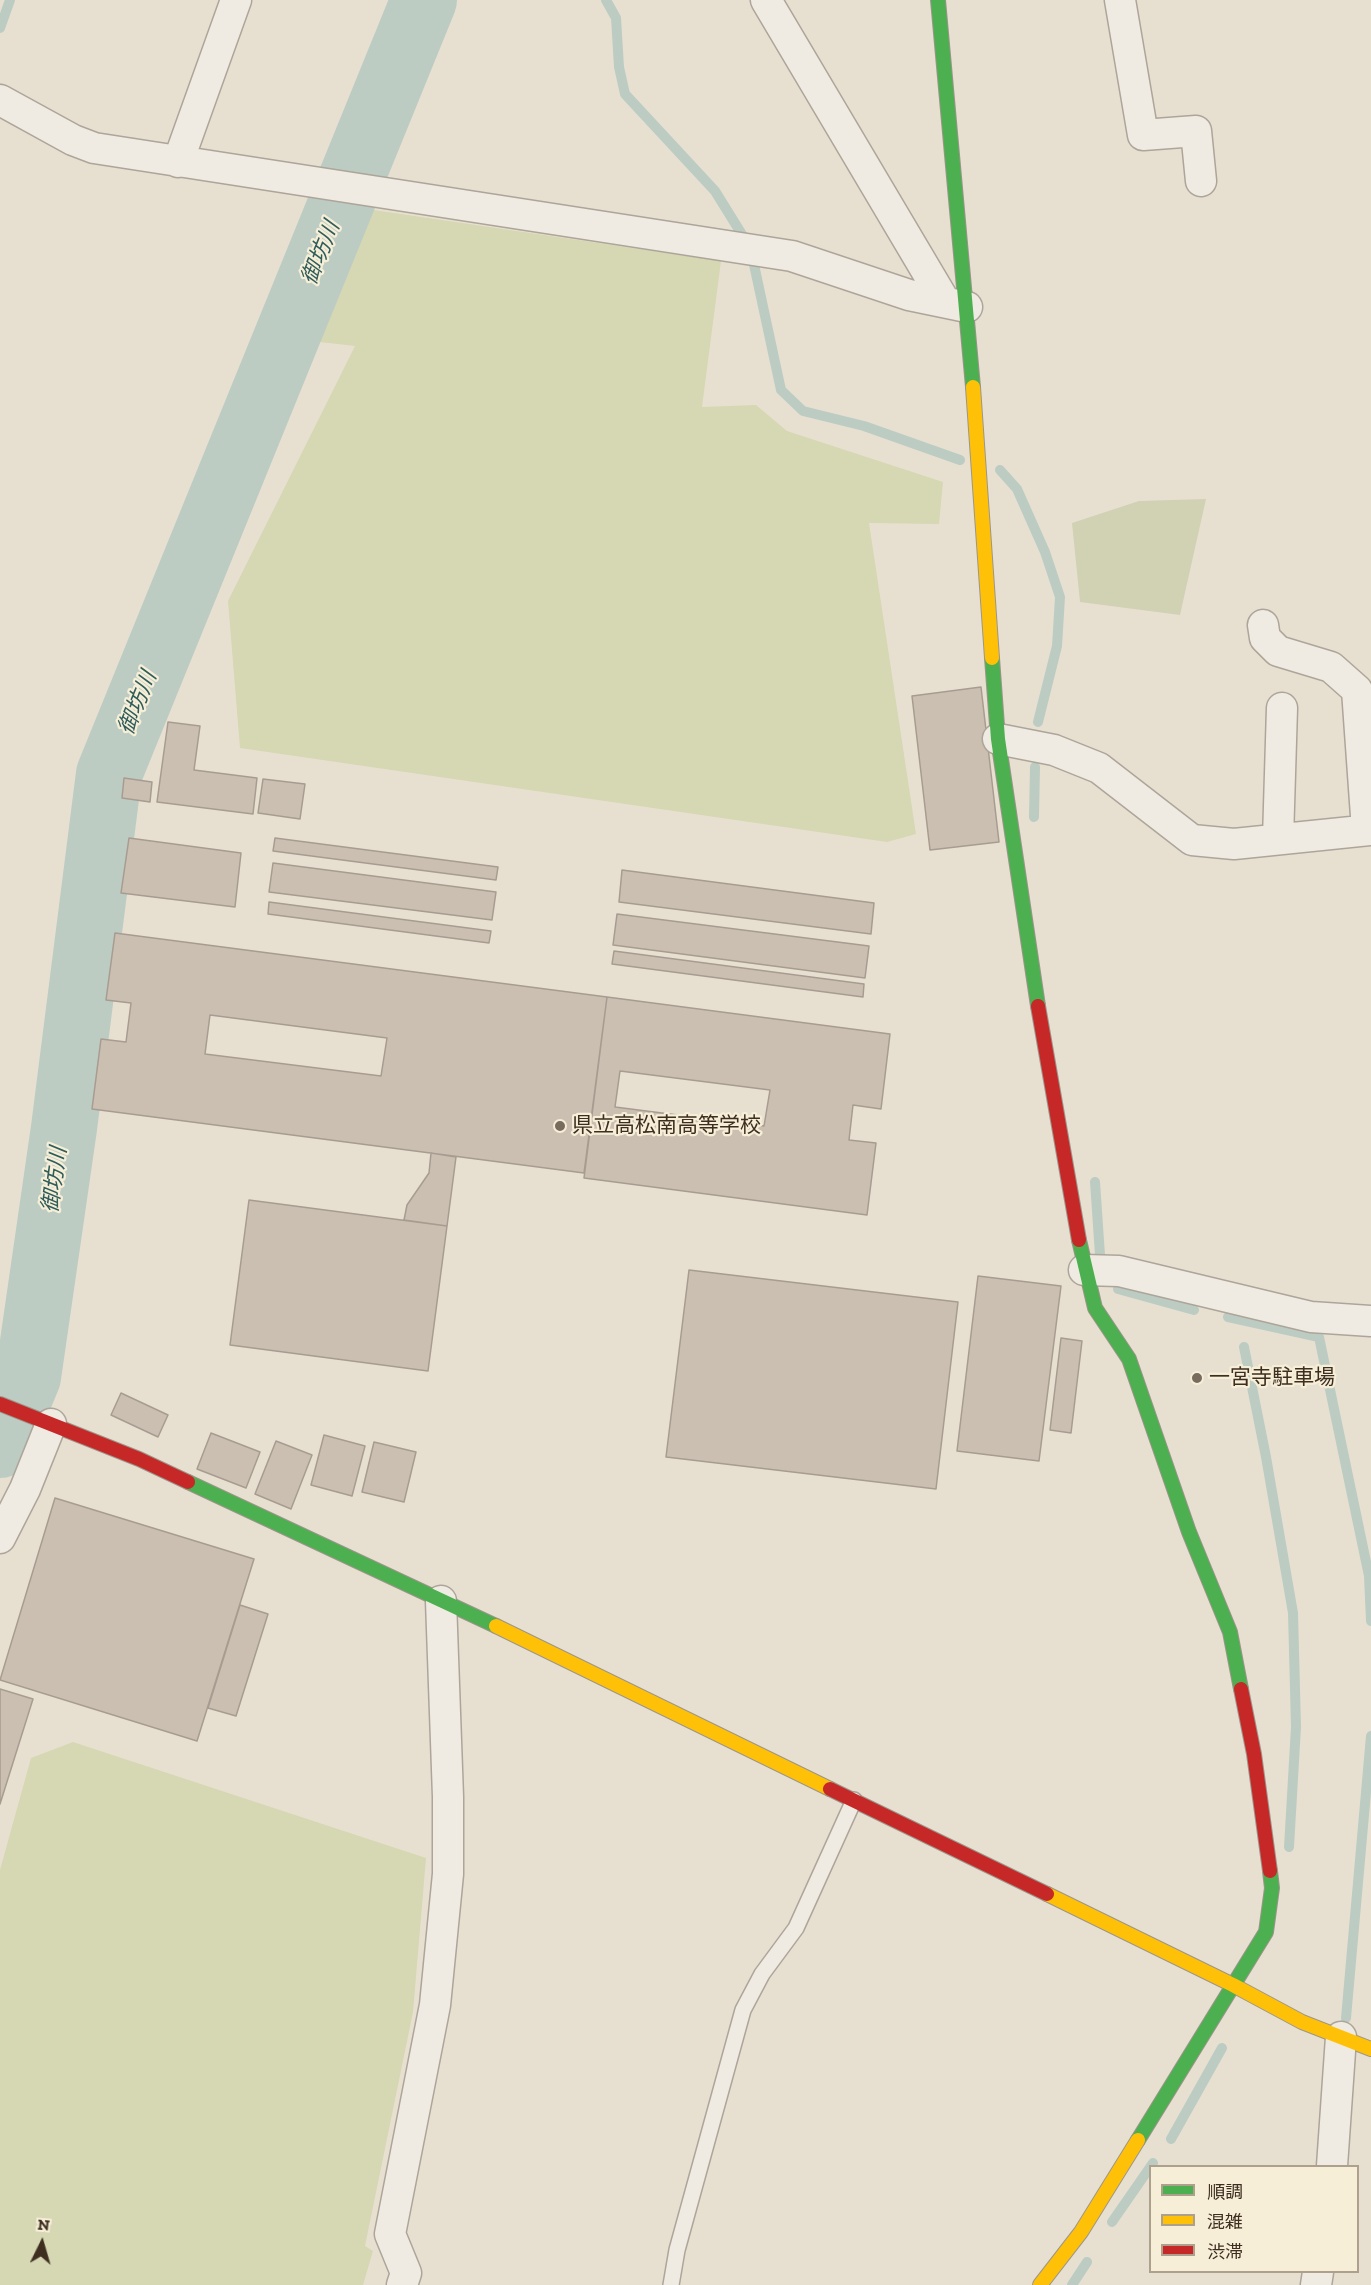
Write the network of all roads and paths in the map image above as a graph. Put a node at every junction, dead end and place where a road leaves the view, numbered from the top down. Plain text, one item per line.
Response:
1 (236, 0) edge
2 (766, 0) edge
3 (938, 0) edge
4 (1120, 0) edge
5 (0, 100) edge
6 (178, 162) junction
7 (1201, 181) dead end
8 (956, 305) junction
9 (1263, 625) dead end
10 (1282, 708) dead end
11 (998, 739) junction
12 (1369, 830) edge
13 (1278, 839) junction
14 (1084, 1270) junction
15 (1371, 1321) edge
16 (0, 1404) edge
17 (47, 1423) junction
18 (0, 1538) edge
19 (441, 1601) junction
20 (854, 1800) junction
21 (1233, 1985) junction
22 (1341, 2037) junction
23 (1371, 2049) edge
24 (1332, 2165) edge
25 (402, 2285) edge
26 (671, 2285) edge
27 (1040, 2285) edge

1 - 6 street
2 - 8 street
3 - 8 street
4 - 7 street
5 - 6 street
6 - 8 street
8 - 11 street
9 - 12 street
10 - 13 street
11 - 13 street
11 - 14 street
12 - 13 street
14 - 15 street
14 - 21 street
16 - 17 street
17 - 18 street
17 - 19 street
19 - 20 street
19 - 25 street
20 - 21 street
20 - 26 lane
21 - 22 street
21 - 27 street
22 - 23 street
22 - 24 street

